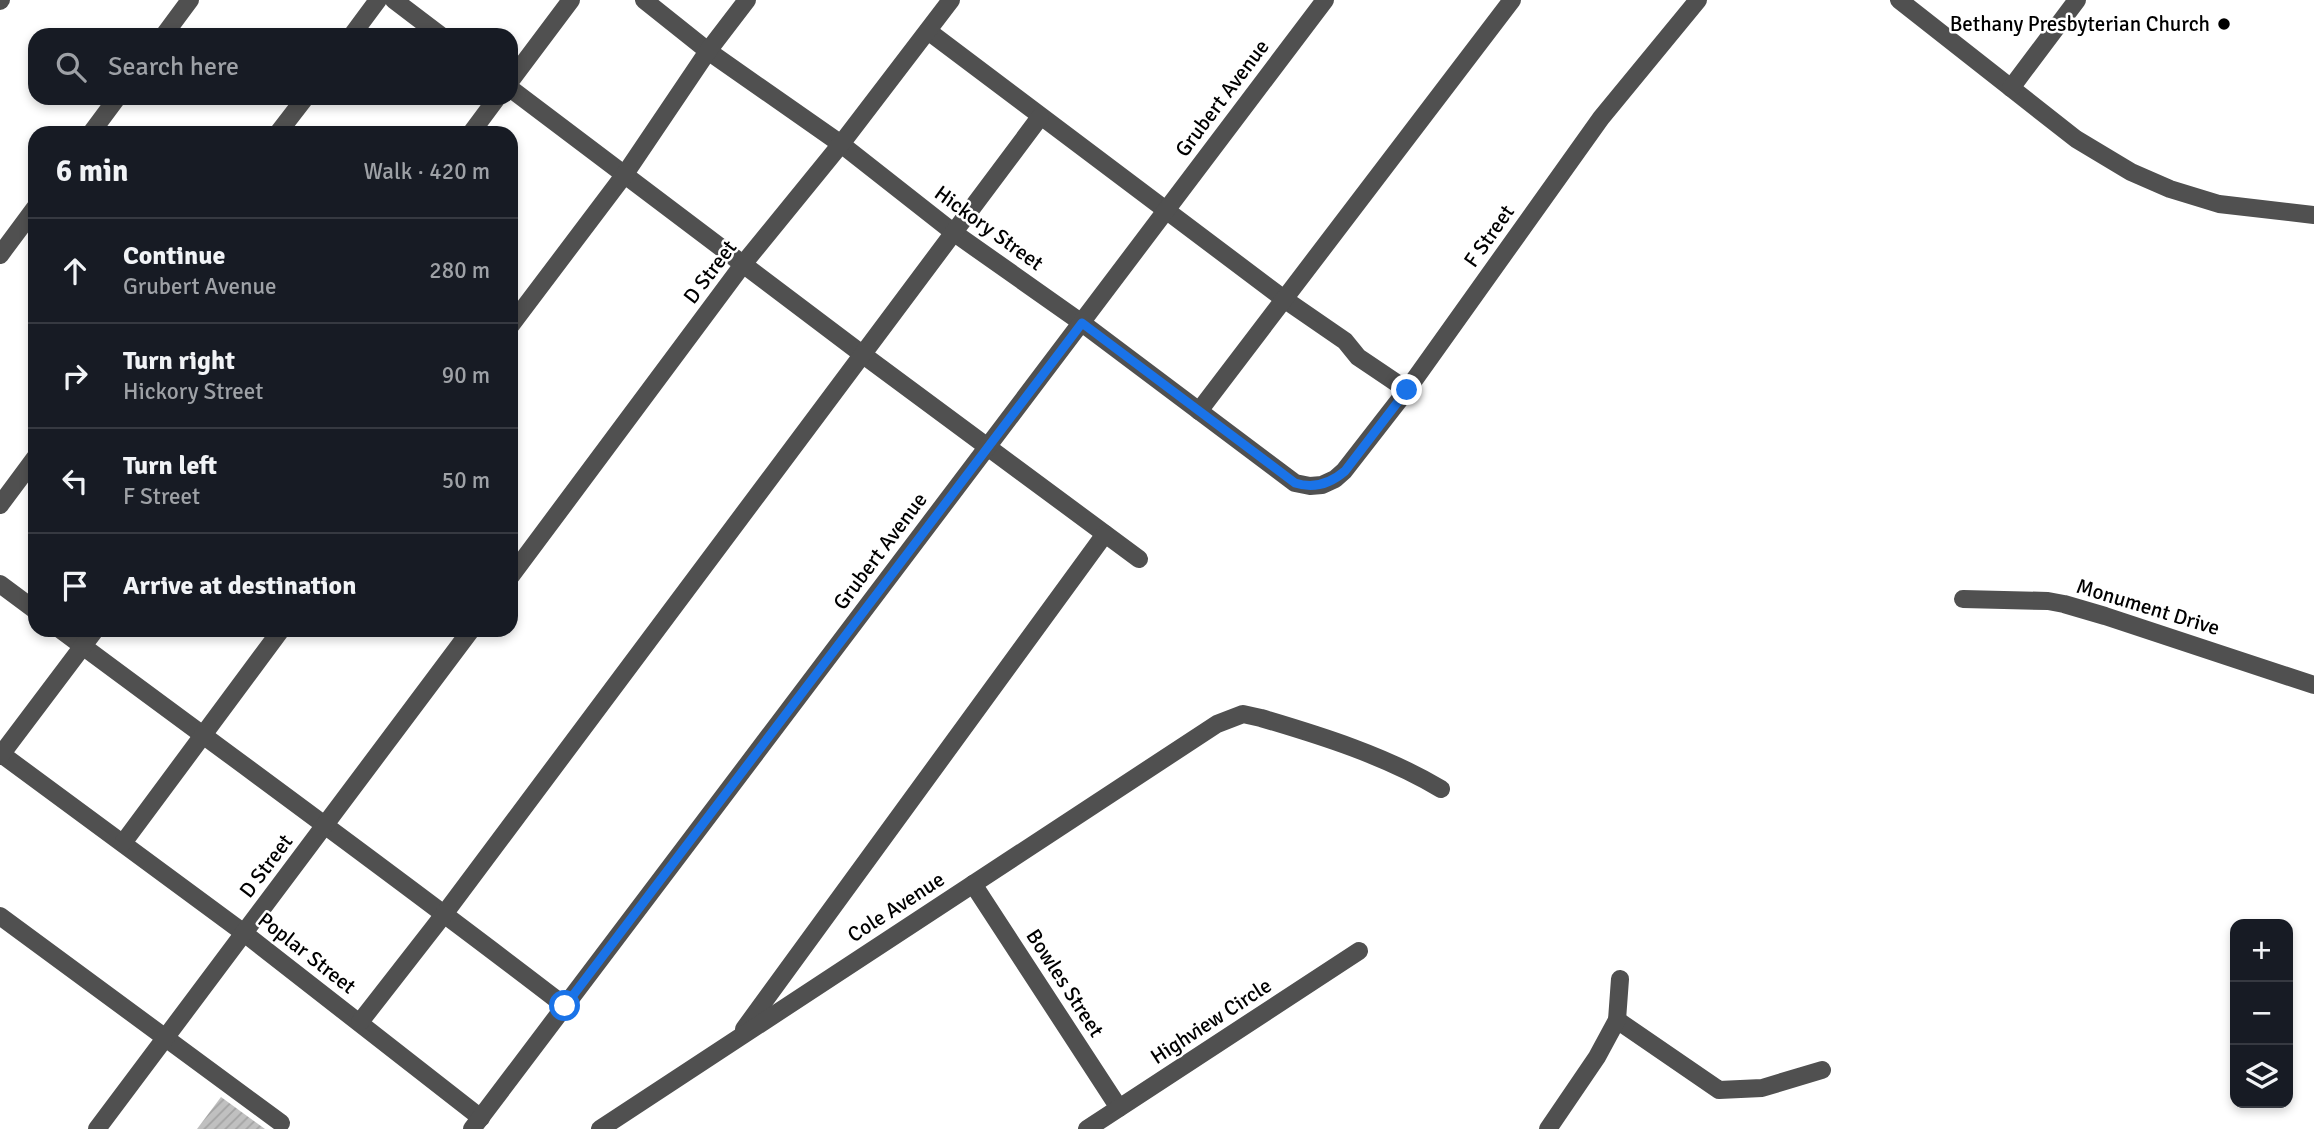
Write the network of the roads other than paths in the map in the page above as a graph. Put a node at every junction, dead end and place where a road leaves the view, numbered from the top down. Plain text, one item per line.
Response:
1 (190, 0) edge
2 (378, 0) edge
3 (394, 0) edge
4 (571, 0) edge
5 (644, 0) edge
6 (747, 0) edge
7 (951, 0) edge
8 (1325, 0) edge
9 (1512, 0) edge
10 (1698, 0) edge
11 (1899, 0) edge
12 (2077, 0) edge
13 (169, 28) edge
14 (357, 28) edge
15 (431, 28) edge
16 (928, 31) junction
17 (708, 51) junction
18 (518, 71) edge
19 (2011, 88) junction
20 (518, 94) edge
21 (112, 105) edge
22 (299, 105) edge
23 (492, 105) edge
24 (1040, 117) junction
25 (96, 126) edge
26 (283, 126) edge
27 (476, 126) edge
28 (841, 144) junction
29 (625, 174) junction
30 (1166, 211) junction
31 (2314, 215) edge
32 (28, 217) edge
33 (953, 232) junction
34 (0, 255) edge
35 (744, 263) junction
36 (1284, 299) junction
37 (518, 317) edge
38 (1082, 323) junction
39 (862, 354) junction
40 (1407, 390) junction
41 (1199, 411) junction
42 (988, 446) junction
43 (28, 467) edge
44 (1310, 486) joint
45 (0, 505) edge
46 (1105, 534) junction
47 (1139, 559) dead end
48 (518, 567) edge
49 (0, 584) edge
50 (1963, 599) dead end
51 (28, 605) edge
52 (71, 637) edge
53 (90, 637) edge
54 (276, 637) edge
55 (466, 637) edge
56 (83, 646) junction
57 (2314, 685) edge
58 (202, 734) junction
59 (1, 754) edge
60 (1441, 789) dead end
61 (324, 826) junction
62 (123, 843) junction
63 (973, 884) junction
64 (445, 913) junction
65 (0, 915) edge
66 (244, 933) junction
67 (1359, 951) dead end
68 (1620, 979) dead end
69 (565, 1006) junction
70 (1617, 1020) junction
71 (360, 1023) junction
72 (738, 1038) junction
73 (165, 1039) junction
74 (1822, 1070) dead end
75 (1119, 1108) junction
76 (281, 1123) dead end
77 (477, 1123) edge
78 (97, 1129) edge
79 (600, 1129) edge
80 (1087, 1129) edge
81 (1548, 1129) edge

1 - 13 street
2 - 14 street
3 - 15 street
4 - 18 street
5 - 17 street, Hickory Street
6 - 17 street
7 - 16 street, D Street
8 - 30 street, Grubert Avenue
9 - 36 street
10 - 40 street, F Street
11 - 19 street
12 - 19 street
16 - 24 street
16 - 28 street, D Street
17 - 28 street, Hickory Street
17 - 29 street
19 - 31 street
20 - 29 street
21 - 25 street
22 - 26 street
23 - 27 street
24 - 30 street
24 - 33 street
28 - 33 street, Hickory Street
28 - 35 street, D Street
29 - 35 street
29 - 37 street
30 - 36 street
30 - 38 street, Grubert Avenue
32 - 34 street
33 - 38 street, Hickory Street
33 - 39 street
35 - 39 street
35 - 48 street, D Street
36 - 40 street
36 - 41 street
38 - 41 street, Hickory Street
38 - 42 street, Grubert Avenue
39 - 42 street
39 - 64 street
40 - 44 street, F Street
41 - 44 street, Hickory Street
42 - 46 street
42 - 69 street, Grubert Avenue
43 - 45 street
46 - 47 street
46 - 72 street
49 - 51 street
50 - 57 street, Monument Drive
52 - 56 street
53 - 56 street
54 - 58 street
55 - 61 street, D Street
56 - 58 street
56 - 59 street
58 - 61 street
58 - 62 street
59 - 62 street, Poplar Street
60 - 63 street, Cole Avenue
61 - 64 street
61 - 66 street, D Street
62 - 66 street, Poplar Street
63 - 72 street, Cole Avenue
63 - 75 street, Bowles Street
64 - 69 street
64 - 71 street
65 - 73 street
66 - 71 street, Poplar Street
66 - 73 street, D Street
67 - 75 street, Highview Circle
68 - 70 street
69 - 77 street, Grubert Avenue
70 - 74 street
70 - 81 street
71 - 77 street, Poplar Street
72 - 79 street, Cole Avenue
73 - 76 street
73 - 78 street, D Street
75 - 80 street, Highview Circle

